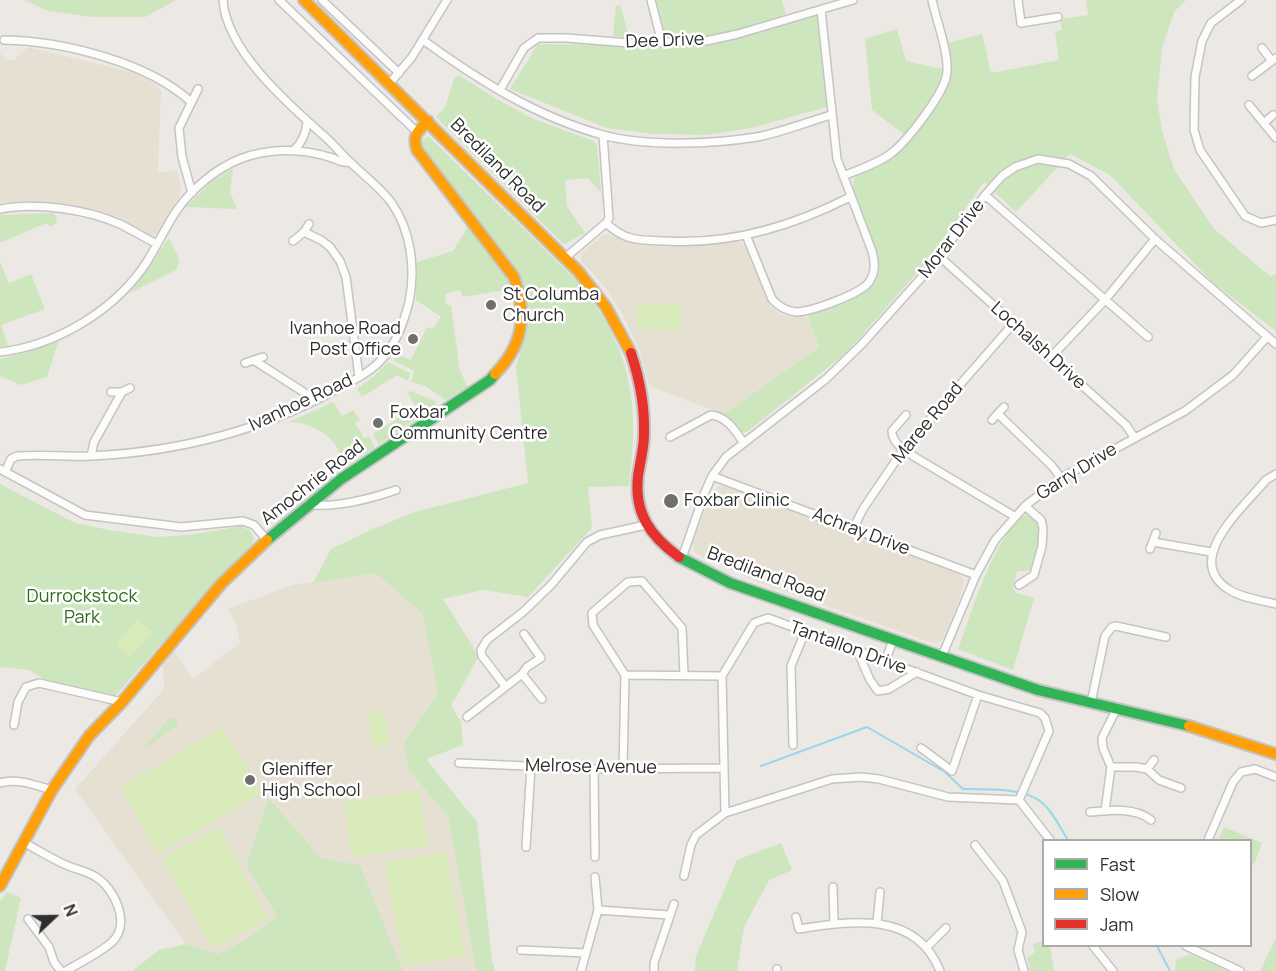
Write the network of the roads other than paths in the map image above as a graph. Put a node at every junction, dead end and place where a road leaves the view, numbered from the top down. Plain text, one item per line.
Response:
1 (223, 0) edge
2 (279, 0) edge
3 (304, 0) edge
4 (322, 0) edge
5 (447, 0) edge
6 (651, 0) edge
7 (822, 0) edge
8 (853, 0) edge
9 (932, 0) edge
10 (1018, 0) edge
11 (1241, 0) edge
12 (823, 9) junction
13 (1058, 17) dead end
14 (4, 40) dead end
15 (423, 40) junction
16 (663, 43) junction
17 (1262, 48) dead end
18 (1274, 59) edge
19 (399, 73) junction
20 (1252, 76) dead end
21 (389, 84) junction
22 (198, 89) dead end
23 (500, 90) junction
24 (191, 102) junction
25 (1249, 105) dead end
26 (831, 115) junction
27 (1273, 115) dead end
28 (428, 121) junction
29 (307, 122) junction
30 (1264, 123) junction
31 (417, 132) junction
32 (603, 135) junction
33 (1276, 138) edge
34 (294, 150) junction
35 (350, 162) junction
36 (843, 176) junction
37 (192, 192) junction
38 (985, 195) junction
39 (850, 197) junction
40 (0, 209) edge
41 (1276, 220) edge
42 (606, 223) junction
43 (309, 224) dead end
44 (304, 232) junction
45 (746, 235) junction
46 (1155, 239) junction
47 (293, 241) dead end
48 (157, 244) junction
49 (940, 257) junction
50 (565, 258) junction
51 (1105, 300) junction
52 (1013, 324) junction
53 (1148, 337) dead end
54 (1267, 337) junction
55 (1276, 344) edge
56 (0, 352) edge
57 (263, 357) dead end
58 (1051, 357) junction
59 (255, 361) junction
60 (245, 363) dead end
61 (359, 377) junction
62 (130, 388) dead end
63 (111, 392) dead end
64 (122, 392) junction
65 (316, 400) junction
66 (1004, 407) dead end
67 (998, 414) junction
68 (906, 415) dead end
69 (992, 420) dead end
70 (669, 437) dead end
71 (1134, 437) junction
72 (743, 442) junction
73 (903, 450) junction
74 (91, 456) junction
75 (3, 470) edge
76 (1276, 474) edge
77 (712, 476) junction
78 (1061, 478) junction
79 (396, 490) dead end
80 (309, 504) junction
81 (1025, 506) junction
82 (1014, 516) junction
83 (646, 525) junction
84 (853, 529) junction
85 (1156, 532) dead end
86 (267, 540) junction
87 (1211, 552) junction
88 (682, 558) junction
89 (976, 575) junction
90 (1019, 585) dead end
91 (1276, 604) edge
92 (806, 632) junction
93 (524, 634) dead end
94 (1166, 637) dead end
95 (893, 640) junction
96 (858, 652) junction
97 (942, 657) junction
98 (885, 662) junction
99 (917, 672) junction
100 (522, 674) junction
101 (625, 675) junction
102 (684, 675) junction
103 (722, 676) junction
104 (505, 686) junction
105 (978, 695) junction
106 (542, 699) dead end
107 (122, 702) junction
108 (1091, 703) junction
109 (1116, 710) junction
110 (467, 717) dead end
111 (14, 725) dead end
112 (793, 745) dead end
113 (921, 748) dead end
114 (1276, 754) edge
115 (1154, 760) dead end
116 (459, 763) dead end
117 (531, 767) junction
118 (1111, 767) junction
119 (723, 768) junction
120 (594, 769) junction
121 (623, 769) junction
122 (1147, 769) junction
123 (1276, 777) edge
124 (0, 783) edge
125 (1181, 788) dead end
126 (52, 790) junction
127 (1020, 798) junction
128 (1105, 811) junction
129 (1090, 812) dead end
130 (725, 813) junction
131 (1151, 820) dead end
132 (1049, 839) edge
133 (1208, 839) edge
134 (25, 843) junction
135 (975, 845) dead end
136 (526, 847) dead end
137 (595, 857) dead end
138 (684, 876) dead end
139 (595, 877) dead end
140 (0, 886) edge
141 (833, 887) dead end
142 (880, 892) dead end
143 (674, 904) dead end
144 (598, 910) junction
145 (669, 915) junction
146 (796, 917) dead end
147 (28, 920) dead end
148 (834, 923) junction
149 (877, 923) junction
150 (946, 928) dead end
151 (1095, 947) edge
152 (1190, 947) edge
153 (926, 948) junction
154 (521, 950) dead end
155 (585, 953) junction
156 (61, 971) edge
157 (66, 971) edge
158 (581, 971) edge
159 (654, 971) edge
160 (940, 971) edge
161 (1024, 971) edge
162 (1113, 971) edge
163 (1240, 971) edge

1 - 29 street, Ivanhoe Road
2 - 31 street
3 - 21 street, Brediland Road
4 - 19 street
5 - 15 street
6 - 16 street
7 - 12 street
8 - 12 street, Dee Drive
9 - 36 street
10 - 13 street
11 - 41 street
12 - 16 street, Dee Drive
12 - 26 street
14 - 24 street
15 - 19 street
15 - 23 street
16 - 23 street, Dee Drive
17 - 18 street
18 - 20 street
19 - 21 street
21 - 28 street, Brediland Road
22 - 24 street
23 - 32 street
24 - 37 street
25 - 30 street
26 - 32 street
26 - 36 street
27 - 30 street
28 - 31 street
28 - 50 street, Brediland Road
29 - 34 street
29 - 35 street, Ivanhoe Road
30 - 33 street
31 - 80 street, Amochrie Road
32 - 42 street
34 - 35 street
34 - 37 street
35 - 61 street, Ivanhoe Road
36 - 39 street
37 - 48 street
38 - 46 street, Morar Drive
38 - 49 street, Morar Drive
38 - 51 street
39 - 45 street
39 - 45 street
40 - 48 street
42 - 45 street
42 - 50 street
43 - 44 street
44 - 47 street
44 - 61 street
46 - 51 street
46 - 54 street, Morar Drive
48 - 56 street
49 - 52 street, Lochalsh Drive
49 - 72 street, Morar Drive
50 - 83 street, Brediland Road
51 - 53 street
51 - 58 street
52 - 58 street, Lochalsh Drive
52 - 73 street, Maree Road
54 - 55 street, Morar Drive
54 - 71 street, Garry Drive
57 - 59 street
58 - 71 street, Lochalsh Drive
59 - 60 street
59 - 65 street
61 - 65 street, Ivanhoe Road
62 - 64 street
63 - 64 street
64 - 74 street
65 - 74 street, Ivanhoe Road
66 - 67 street
67 - 69 street
67 - 78 street
68 - 73 street
70 - 72 street
71 - 78 street, Garry Drive
72 - 77 street, Morar Drive
73 - 82 street
73 - 84 street, Maree Road
74 - 75 street, Ivanhoe Road
75 - 86 street
76 - 87 street
77 - 84 street, Achray Drive
77 - 88 street, Morar Drive
78 - 81 street, Garry Drive
79 - 80 street
80 - 86 street, Amochrie Road
81 - 82 street, Garry Drive
81 - 90 street
82 - 89 street, Garry Drive
83 - 88 street, Brediland Road
83 - 104 street
84 - 89 street, Achray Drive
85 - 87 street
86 - 107 street, Amochrie Road
87 - 91 street
88 - 95 street, Brediland Road
89 - 97 street, Garry Drive
92 - 96 street, Tantallon Drive
92 - 103 street, Tantallon Drive
92 - 112 street
93 - 100 street
94 - 108 street
95 - 97 street, Brediland Road
95 - 98 street
96 - 98 street, Tantallon Drive
96 - 99 street
97 - 108 street, Brediland Road
98 - 99 street, Tantallon Drive
99 - 105 street, Tantallon Drive
100 - 104 street
100 - 106 street
101 - 102 street
101 - 102 street
101 - 121 street
102 - 103 street
103 - 119 street
104 - 110 street
105 - 113 street
105 - 127 street, Tantallon Drive
107 - 111 street
107 - 126 street, Amochrie Road
108 - 109 street, Brediland Road
109 - 114 street, Brediland Road
109 - 118 street
115 - 122 street
116 - 117 street, Melrose Avenue
117 - 120 street, Melrose Avenue
117 - 136 street
118 - 122 street
118 - 128 street
119 - 121 street, Melrose Avenue
119 - 130 street
120 - 121 street, Melrose Avenue
120 - 137 street
122 - 125 street
123 - 133 street
124 - 126 street
126 - 134 street, Amochrie Road
127 - 130 street
127 - 132 street
128 - 129 street
128 - 131 street
130 - 138 street
134 - 140 street, Amochrie Road
134 - 157 street
135 - 161 street
139 - 144 street
141 - 148 street
142 - 149 street
143 - 145 street
144 - 145 street
144 - 155 street
145 - 159 street
146 - 148 street
147 - 156 street
148 - 149 street
149 - 153 street
150 - 153 street
151 - 162 street
152 - 163 street
153 - 160 street
154 - 155 street
155 - 158 street

